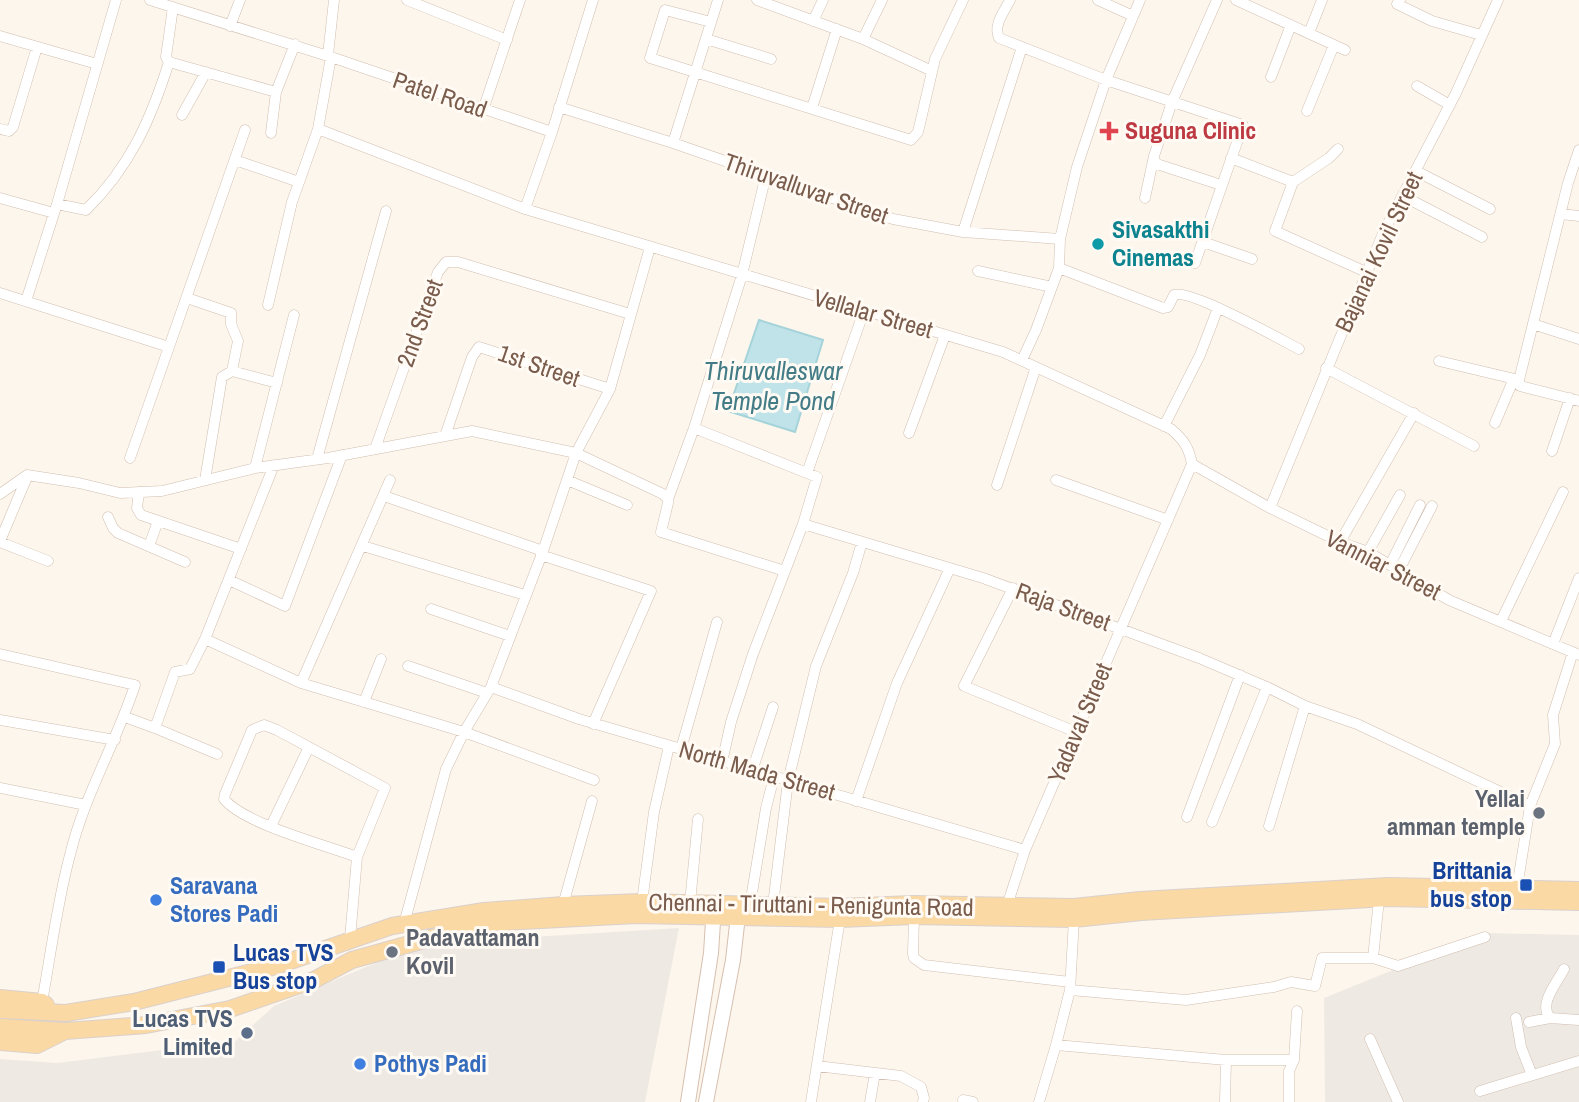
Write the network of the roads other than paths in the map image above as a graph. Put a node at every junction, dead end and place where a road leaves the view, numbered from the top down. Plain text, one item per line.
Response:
1 (116, 0) edge
2 (150, 0) edge
3 (192, 0) edge
4 (240, 0) edge
5 (334, 0) edge
6 (407, 0) edge
7 (520, 0) edge
8 (593, 0) edge
9 (718, 0) edge
10 (823, 0) edge
11 (882, 0) edge
12 (963, 0) edge
13 (1010, 0) edge
14 (1098, 0) edge
15 (1140, 0) edge
16 (1217, 0) edge
17 (1236, 0) edge
18 (1322, 0) edge
19 (1400, 0) edge
20 (1498, 0) edge
21 (764, 1) edge
22 (169, 4) edge
23 (191, 13) junction
24 (1133, 16) junction
25 (813, 21) junction
26 (711, 22) junction
27 (1291, 25) junction
28 (230, 26) junction
29 (837, 29) junction
30 (1309, 33) junction
31 (1481, 35) junction
32 (0, 36) edge
33 (706, 39) junction
34 (863, 39) junction
35 (507, 40) junction
36 (295, 44) junction
37 (1334, 45) junction
38 (37, 47) junction
39 (1022, 47) junction
40 (1345, 50) dead end
41 (330, 56) junction
42 (771, 59) dead end
43 (169, 62) junction
44 (97, 64) junction
45 (932, 71) junction
46 (206, 72) junction
47 (695, 72) junction
48 (1271, 77) dead end
49 (1106, 80) junction
50 (1417, 86) dead end
51 (276, 92) junction
52 (1172, 102) junction
53 (1450, 105) junction
54 (559, 107) junction
55 (812, 108) junction
56 (483, 110) junction
57 (1307, 111) dead end
58 (182, 115) dead end
59 (0, 129) edge
60 (318, 129) junction
61 (245, 130) dead end
62 (552, 132) junction
63 (271, 133) dead end
64 (673, 143) junction
65 (1338, 149) dead end
66 (1579, 151) edge
67 (1231, 159) junction
68 (235, 160) junction
69 (1154, 160) junction
70 (1416, 171) junction
71 (766, 175) junction
72 (299, 182) junction
73 (1293, 182) junction
74 (1221, 184) junction
75 (1403, 196) junction
76 (0, 198) edge
77 (1145, 198) dead end
78 (55, 209) junction
79 (525, 209) junction
80 (1490, 209) dead end
81 (386, 211) dead end
82 (1561, 215) junction
83 (1579, 216) edge
84 (962, 232) junction
85 (1482, 237) dead end
86 (1060, 239) junction
87 (1203, 242) junction
88 (650, 247) junction
89 (1252, 259) dead end
90 (1195, 263) dead end
91 (1059, 268) junction
92 (978, 271) dead end
93 (1366, 272) junction
94 (742, 275) junction
95 (1052, 287) junction
96 (0, 293) edge
97 (187, 298) junction
98 (26, 301) junction
99 (268, 305) dead end
100 (1218, 308) junction
101 (864, 311) junction
102 (630, 314) junction
103 (294, 315) dead end
104 (1533, 324) junction
105 (945, 335) junction
106 (1579, 339) edge
107 (169, 347) junction
108 (1299, 349) dead end
109 (1022, 360) junction
110 (1439, 361) dead end
111 (1037, 367) junction
112 (1326, 368) junction
113 (232, 371) junction
114 (1518, 380) junction
115 (277, 383) junction
116 (610, 389) junction
117 (1575, 399) edge
118 (1414, 413) junction
119 (1495, 423) dead end
120 (1164, 426) junction
121 (694, 428) junction
122 (909, 433) dead end
123 (444, 436) junction
124 (1474, 446) dead end
125 (375, 449) junction
126 (1552, 452) dead end
127 (576, 453) junction
128 (342, 455) junction
129 (130, 458) dead end
130 (317, 459) junction
131 (1192, 464) junction
132 (274, 465) junction
133 (255, 468) junction
134 (807, 473) junction
135 (27, 475) junction
136 (205, 480) junction
137 (390, 480) dead end
138 (567, 480) junction
139 (1056, 480) dead end
140 (997, 485) dead end
141 (139, 492) junction
142 (1563, 492) dead end
143 (0, 494) edge
144 (1400, 495) dead end
145 (384, 496) junction
146 (668, 499) junction
147 (627, 505) dead end
148 (1420, 505) dead end
149 (1432, 506) dead end
150 (1270, 508) junction
151 (108, 517) dead end
152 (1168, 520) junction
153 (158, 521) junction
154 (803, 524) junction
155 (0, 541) edge
156 (862, 542) junction
157 (1340, 542) junction
158 (149, 546) junction
159 (362, 546) junction
160 (241, 549) junction
161 (1368, 552) junction
162 (542, 553) junction
163 (48, 561) dead end
164 (185, 562) dead end
165 (950, 568) junction
166 (1395, 568) junction
167 (785, 571) junction
168 (1579, 578) edge
169 (229, 580) junction
170 (1013, 589) junction
171 (525, 595) junction
172 (431, 609) dead end
173 (1501, 621) junction
174 (718, 622) dead end
175 (1121, 628) junction
176 (510, 636) junction
177 (205, 639) junction
178 (1553, 644) junction
179 (1576, 653) edge
180 (0, 654) edge
181 (381, 659) dead end
182 (408, 666) dead end
183 (1240, 675) junction
184 (301, 683) junction
185 (1267, 687) junction
186 (489, 690) junction
187 (364, 702) junction
188 (1305, 706) junction
189 (773, 707) dead end
190 (125, 717) junction
191 (0, 720) edge
192 (593, 724) junction
193 (155, 729) junction
194 (464, 732) junction
195 (1076, 732) junction
196 (116, 740) junction
197 (669, 746) junction
198 (309, 747) junction
199 (681, 749) junction
200 (217, 754) dead end
201 (722, 762) junction
202 (752, 771) junction
203 (774, 777) junction
204 (594, 779) dead end
205 (788, 781) junction
206 (0, 788) edge
207 (592, 801) dead end
208 (856, 801) junction
209 (86, 805) junction
210 (1530, 806) junction
211 (1187, 817) dead end
212 (698, 819) dead end
213 (1212, 822) dead end
214 (271, 826) junction
215 (1269, 826) dead end
216 (1025, 850) junction
217 (357, 857) junction
218 (1517, 888) junction
219 (1579, 890) edge
220 (1379, 899) junction
221 (642, 902) junction
222 (1579, 902) edge
223 (690, 904) junction
224 (563, 905) junction
225 (774, 905) junction
226 (743, 909) junction
227 (714, 910) junction
228 (1006, 913) junction
229 (914, 916) junction
230 (839, 919) junction
231 (1074, 919) junction
232 (404, 924) junction
233 (1485, 937) dead end
234 (350, 939) junction
235 (1373, 958) junction
236 (1564, 969) dead end
237 (1070, 986) junction
238 (0, 998) edge
239 (42, 1002) junction
240 (0, 1010) edge
241 (1297, 1011) dead end
242 (56, 1013) junction
243 (1516, 1018) dead end
244 (1550, 1018) junction
245 (1579, 1020) edge
246 (1529, 1022) dead end
247 (0, 1027) edge
248 (65, 1031) junction
249 (1370, 1039) dead end
250 (0, 1042) edge
251 (1056, 1045) junction
252 (1226, 1060) junction
253 (1294, 1060) junction
254 (1579, 1061) edge
255 (817, 1066) junction
256 (875, 1073) junction
257 (1532, 1075) junction
258 (1480, 1091) dead end
259 (688, 1102) edge
260 (706, 1102) edge
261 (811, 1102) edge
262 (870, 1102) edge
263 (923, 1102) edge
264 (1039, 1102) edge
265 (1225, 1102) edge
266 (1289, 1102) edge
267 (1398, 1102) edge

1 - 44 street
2 - 22 street, Patel Road
3 - 23 street
4 - 28 street
5 - 41 street
6 - 35 street
7 - 35 street
8 - 54 street
9 - 26 street
10 - 25 street
11 - 34 street
12 - 45 street
13 - 39 street
14 - 24 street
15 - 24 street
16 - 52 street
17 - 27 street
18 - 30 street
19 - 31 street
20 - 31 street, Bajanai Kovil Street
21 - 25 street
22 - 23 street, Patel Road
22 - 43 street
23 - 28 street, Patel Road
24 - 49 street
25 - 29 street
26 - 33 street
26 - 47 street
27 - 30 street
27 - 48 street
28 - 36 street, Patel Road
29 - 34 street
29 - 55 street
30 - 37 street
31 - 53 street, Bajanai Kovil Street
32 - 38 street
33 - 42 street
33 - 47 street
34 - 45 street
35 - 56 street
36 - 41 street, Patel Road
36 - 51 street
37 - 40 street
37 - 57 street
38 - 44 street
38 - 59 street
39 - 49 street
39 - 84 street
41 - 56 street, Patel Road
41 - 60 street
43 - 46 street
43 - 78 street
44 - 78 street
45 - 55 street
46 - 51 street
46 - 58 street
47 - 55 street
47 - 64 street
49 - 52 street
49 - 86 street
50 - 53 street
51 - 63 street
52 - 67 street
52 - 69 street
53 - 70 street, Bajanai Kovil Street
54 - 62 street
54 - 64 street, Thiruvalluvar Street
56 - 62 street, Patel Road
60 - 72 street
60 - 79 street, Vellalar Street
61 - 68 street
62 - 79 street
64 - 71 street, Thiruvalluvar Street
65 - 73 street
66 - 82 street
67 - 73 street
67 - 74 street
68 - 72 street
68 - 97 street
69 - 74 street
69 - 77 street
70 - 75 street, Bajanai Kovil Street
70 - 80 street
71 - 84 street, Thiruvalluvar Street
71 - 94 street
72 - 99 street
73 - 93 street
74 - 87 street
75 - 85 street
75 - 93 street, Bajanai Kovil Street
76 - 78 street
78 - 98 street
79 - 88 street, Vellalar Street
81 - 130 street
82 - 83 street
82 - 104 street
84 - 86 street, Thiruvalluvar Street
86 - 91 street
87 - 89 street
87 - 90 street
88 - 94 street, Vellalar Street
88 - 102 street
91 - 95 street
91 - 100 street
92 - 95 street
93 - 112 street, Bajanai Kovil Street
94 - 101 street, Vellalar Street
94 - 121 street
95 - 109 street
96 - 98 street
97 - 107 street
97 - 113 street
98 - 107 street
100 - 108 street
100 - 120 street
101 - 105 street, Vellalar Street
101 - 134 street
102 - 116 street
102 - 125 street, 2nd Street
103 - 115 street
104 - 106 street
104 - 114 street
105 - 109 street, Vellalar Street
105 - 122 street
107 - 129 street
109 - 111 street, Vellalar Street
110 - 114 street
111 - 120 street, Vellalar Street
111 - 140 street
112 - 118 street
112 - 150 street, Bajanai Kovil Street
113 - 115 street
113 - 136 street
114 - 117 street
114 - 119 street
115 - 133 street
116 - 123 street, 1st Street
116 - 127 street
117 - 126 street
118 - 124 street
118 - 157 street
120 - 131 street, Vellalar Street
121 - 134 street
121 - 146 street
123 - 125 street
123 - 127 street
125 - 128 street
127 - 138 street
127 - 146 street
128 - 130 street
128 - 169 street
130 - 132 street
131 - 150 street, Vanniar Street
131 - 152 street, Yadaval Street
132 - 133 street
132 - 160 street
133 - 136 street
134 - 154 street
135 - 141 street
135 - 143 street
135 - 155 street
136 - 141 street
137 - 145 street
138 - 147 street
138 - 162 street
139 - 152 street
141 - 153 street
142 - 173 street
144 - 161 street
145 - 159 street
145 - 162 street
146 - 167 street
148 - 166 street
149 - 166 street
150 - 157 street, Vanniar Street
151 - 158 street
152 - 175 street, Yadaval Street
153 - 158 street
153 - 160 street
154 - 156 street, Raja Street
154 - 167 street
155 - 163 street
156 - 165 street, Raja Street
156 - 205 street
157 - 161 street, Vanniar Street
158 - 164 street
159 - 171 street
159 - 184 street
160 - 169 street
161 - 166 street, Vanniar Street
162 - 171 street
162 - 192 street
165 - 170 street, Raja Street
165 - 208 street
166 - 173 street, Vanniar Street
167 - 201 street
168 - 178 street
169 - 177 street
170 - 175 street, Raja Street
170 - 195 street
171 - 176 street
172 - 176 street
173 - 178 street, Vanniar Street
174 - 199 street
175 - 183 street, Raja Street
175 - 195 street, Yadaval Street
176 - 186 street
177 - 184 street
177 - 193 street
178 - 179 street, Vanniar Street
179 - 210 street
180 - 190 street
181 - 187 street
182 - 186 street, North Mada Street
183 - 185 street, Raja Street
183 - 211 street
184 - 187 street
185 - 188 street, Raja Street
185 - 213 street
186 - 192 street, North Mada Street
186 - 194 street
187 - 194 street
188 - 210 street, Raja Street
188 - 215 street
189 - 202 street
190 - 193 street
190 - 196 street
191 - 196 street
192 - 197 street, North Mada Street
193 - 200 street
194 - 204 street
194 - 232 street
195 - 216 street, Yadaval Street
196 - 209 street
197 - 199 street, North Mada Street
197 - 221 street
198 - 214 street
198 - 214 street
198 - 217 street
199 - 201 street, North Mada Street
201 - 202 street, North Mada Street
202 - 203 street, North Mada Street
203 - 205 street, North Mada Street
203 - 226 street
205 - 208 street, North Mada Street
205 - 225 street
206 - 209 street
207 - 224 street
208 - 216 street, North Mada Street
209 - 239 street
210 - 218 street
212 - 223 street
214 - 217 street
216 - 228 street, Yadaval Street
217 - 234 street
218 - 219 main road, Chennai - Tiruttani - Renigunta Road
218 - 228 main road, Chennai - Tiruttani - Renigunta Road
220 - 222 main road, Chennai - Tiruttani - Renigunta Road
220 - 231 main road, Chennai - Tiruttani - Renigunta Road
220 - 235 street
221 - 223 main road, Chennai - Tiruttani - Renigunta Road
221 - 224 main road, Chennai - Tiruttani - Renigunta Road
223 - 227 main road, Chennai - Tiruttani - Renigunta Road
224 - 232 main road, Chennai - Tiruttani - Renigunta Road
225 - 226 main road, Chennai - Tiruttani - Renigunta Road
225 - 228 main road, Chennai - Tiruttani - Renigunta Road
226 - 227 main road, Chennai - Tiruttani - Renigunta Road
226 - 230 main road, Chennai - Tiruttani - Renigunta Road
226 - 260 main road
227 - 248 main road, Chennai - Tiruttani - Renigunta Road
227 - 259 main road
228 - 229 main road, Chennai - Tiruttani - Renigunta Road
228 - 231 main road, Chennai - Tiruttani - Renigunta Road
229 - 230 main road, Chennai - Tiruttani - Renigunta Road
229 - 237 street
230 - 255 street
231 - 237 street
232 - 234 main road, Chennai - Tiruttani - Renigunta Road
233 - 235 street
234 - 242 main road, Chennai - Tiruttani - Renigunta Road
235 - 237 street
236 - 244 street
237 - 251 street
238 - 239 main road
239 - 242 main road
240 - 242 main road, Chennai - Tiruttani - Renigunta Road
241 - 253 street
243 - 257 street
244 - 245 street
244 - 246 street
247 - 248 main road
248 - 250 main road
249 - 267 street
251 - 252 street
251 - 264 street
252 - 253 street
252 - 265 street
253 - 266 street
254 - 257 street
255 - 256 street
255 - 261 street
256 - 262 street
256 - 263 street
257 - 258 street

